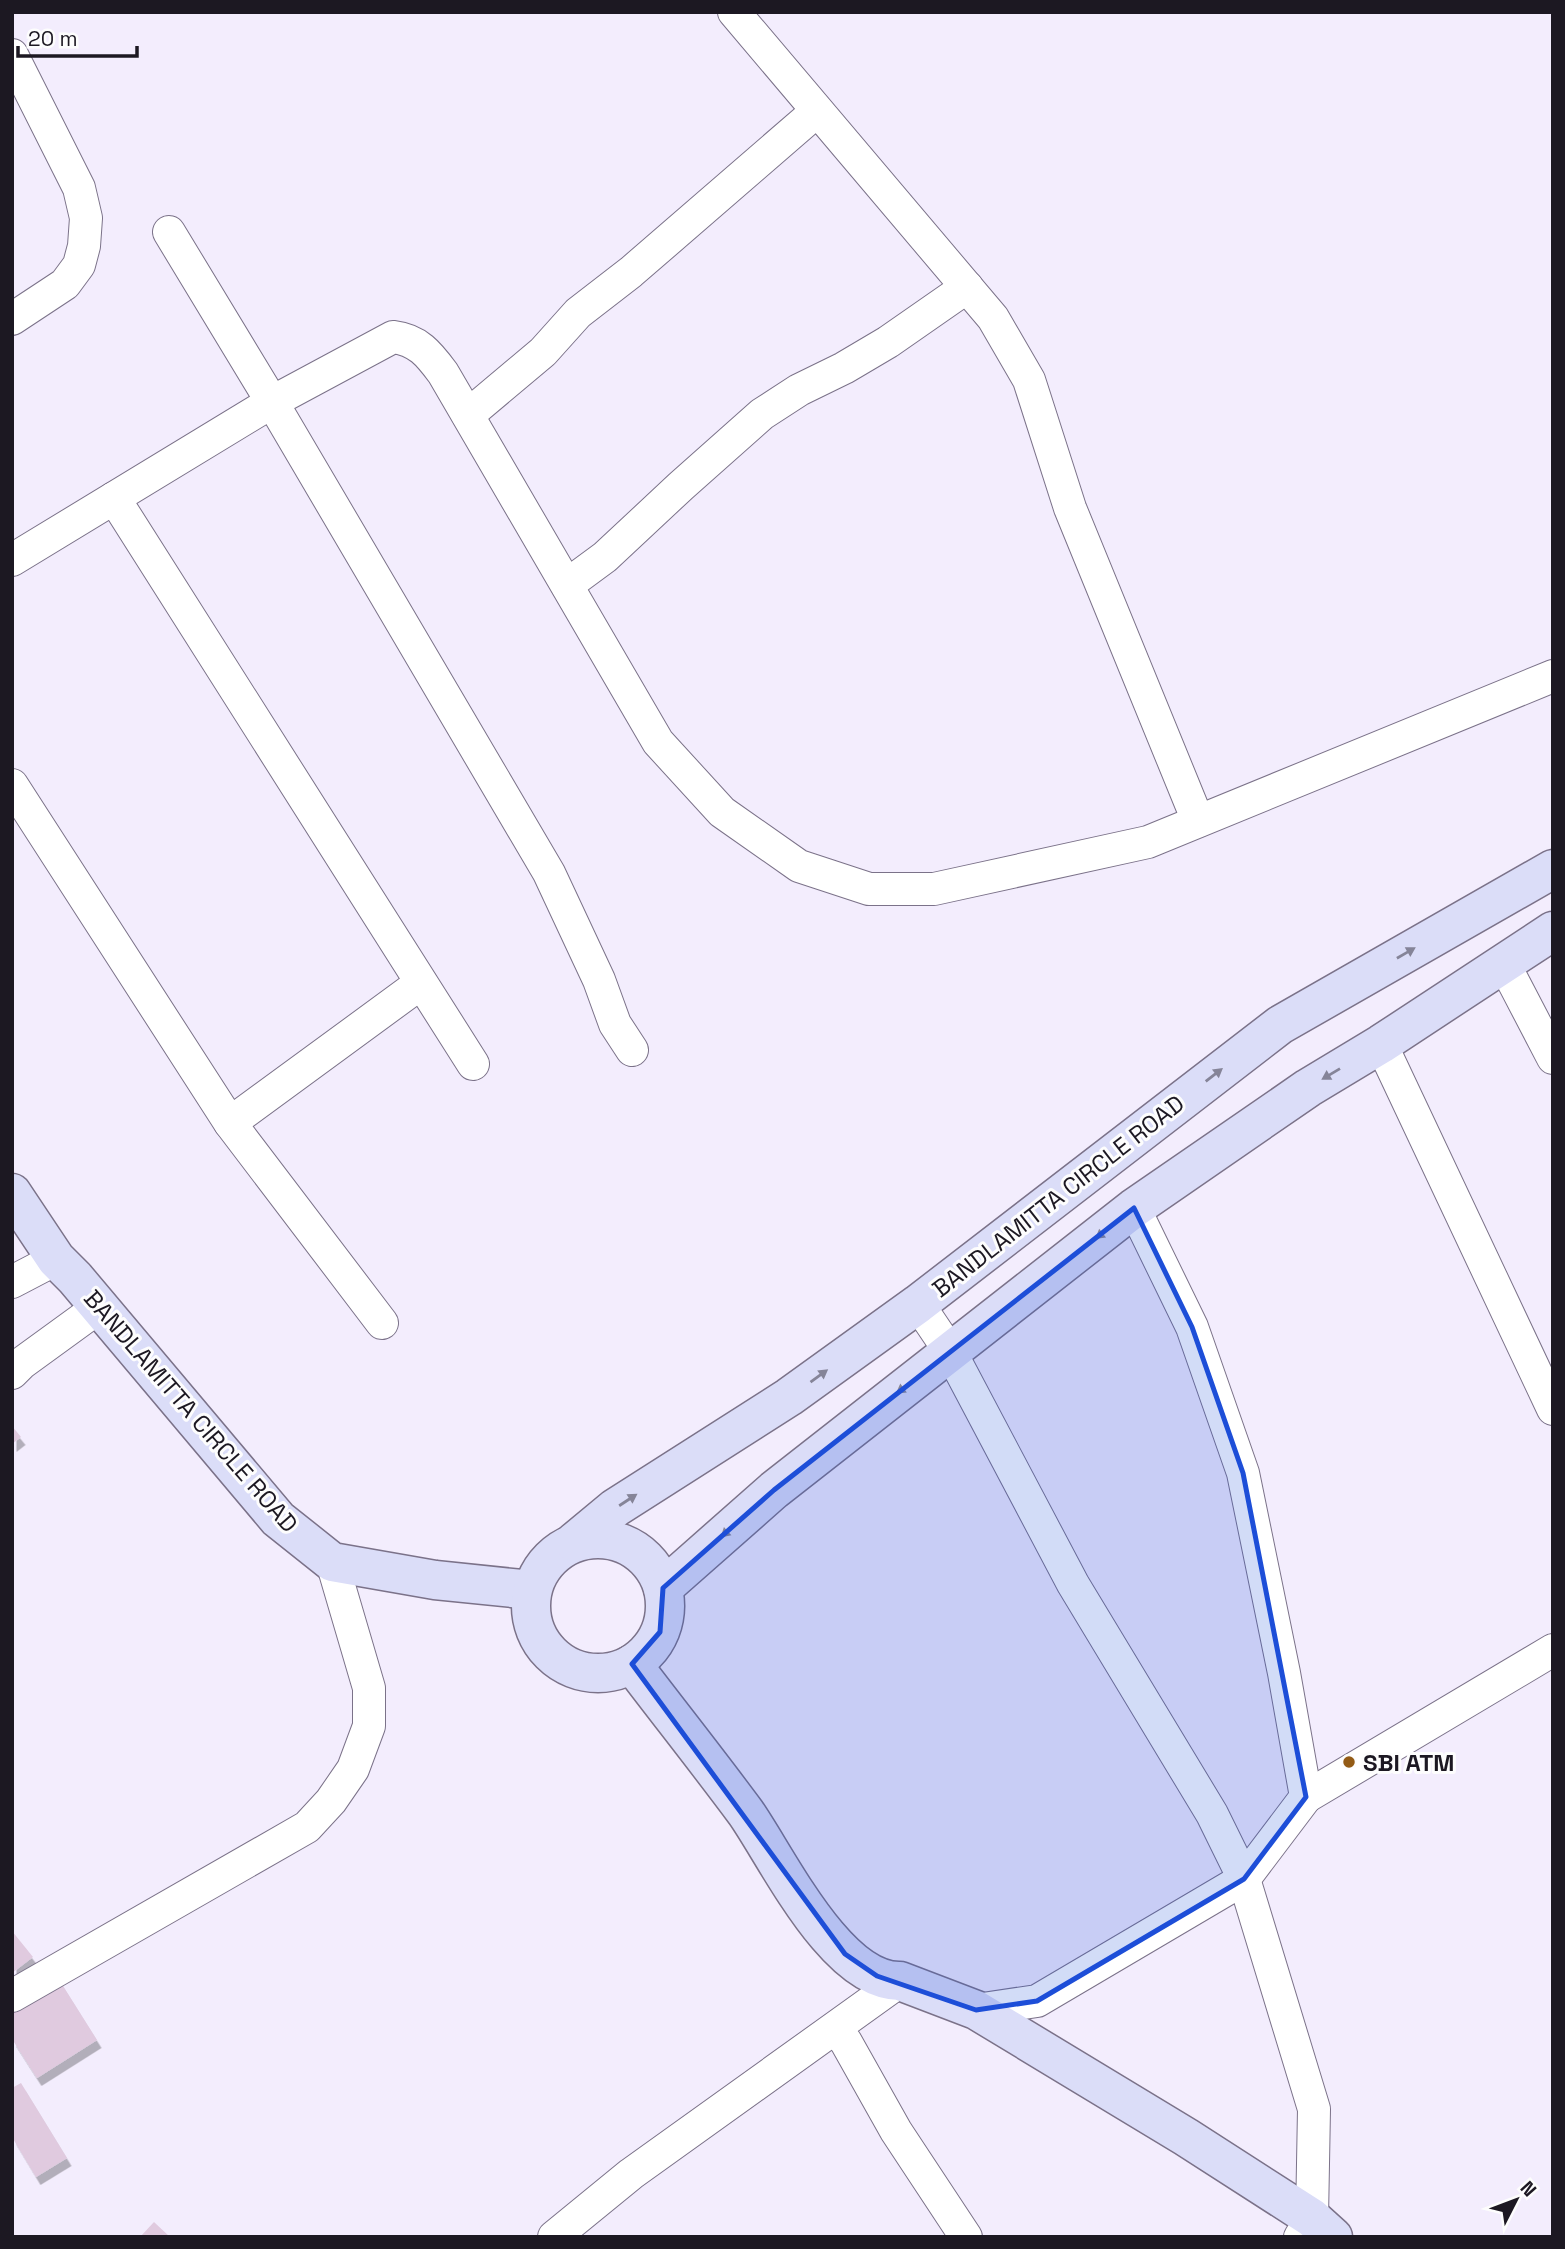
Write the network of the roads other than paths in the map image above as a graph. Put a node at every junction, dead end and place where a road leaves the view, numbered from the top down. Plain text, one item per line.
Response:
1 (734, 12) edge
2 (12, 55) edge
3 (817, 111) junction
4 (169, 232) dead end
5 (967, 288) junction
6 (12, 319) edge
7 (272, 402) junction
8 (468, 415) junction
9 (114, 498) junction
10 (12, 560) edge
11 (567, 585) junction
12 (1553, 676) edge
13 (12, 785) edge
14 (1198, 821) junction
15 (1553, 869) edge
16 (1553, 931) edge
17 (1504, 964) junction
18 (421, 983) junction
19 (1381, 1044) junction
20 (632, 1050) dead end
21 (1553, 1058) edge
22 (473, 1064) dead end
23 (230, 1123) junction
24 (12, 1193) edge
25 (1134, 1208) junction
26 (56, 1259) junction
27 (12, 1282) edge
28 (918, 1304) junction
29 (99, 1307) junction
30 (382, 1323) dead end
31 (951, 1353) junction
32 (12, 1373) edge
33 (1553, 1409) edge
34 (574, 1542) junction
35 (332, 1562) junction
36 (663, 1588) junction
37 (532, 1590) junction
38 (1553, 1650) edge
39 (632, 1664) junction
40 (1306, 1797) junction
41 (1244, 1879) junction
42 (900, 1981) junction
43 (12, 1996) edge
44 (976, 2010) junction
45 (836, 2029) junction
46 (1315, 2231) edge
47 (554, 2237) edge
48 (966, 2237) edge

1 - 3 street
2 - 6 street
3 - 5 street
3 - 8 street
4 - 7 street
5 - 11 street
5 - 14 street
7 - 8 street
7 - 9 street
7 - 20 street
8 - 11 street
9 - 10 street
9 - 18 street
11 - 14 street
12 - 14 street
13 - 23 street
28 -> 15 street, BANDLAMITTA CIRCLE ROAD
16 - 17 street
17 - 19 street
17 - 21 street
18 - 22 street
18 - 23 street
19 -> 25 street
19 - 33 street
23 - 30 street
24 - 26 street, BANDLAMITTA CIRCLE ROAD
25 -> 31 street
25 - 40 street
26 - 27 street
26 - 29 street, BANDLAMITTA CIRCLE ROAD
28 - 31 street
34 -> 28 street, BANDLAMITTA CIRCLE ROAD
29 - 32 street
29 - 35 street, BANDLAMITTA CIRCLE ROAD
31 -> 36 street
31 - 41 street
34 - 36 street
34 - 37 street, BANDLAMITTA CIRCLE ROAD
35 - 37 street, BANDLAMITTA CIRCLE ROAD
35 - 43 street
36 - 39 street
37 - 39 street
38 - 40 street
39 - 42 street
40 - 41 street
41 - 44 street
41 - 46 street
42 - 44 street
42 - 45 street
44 - 46 street
45 - 47 street
45 - 48 street

